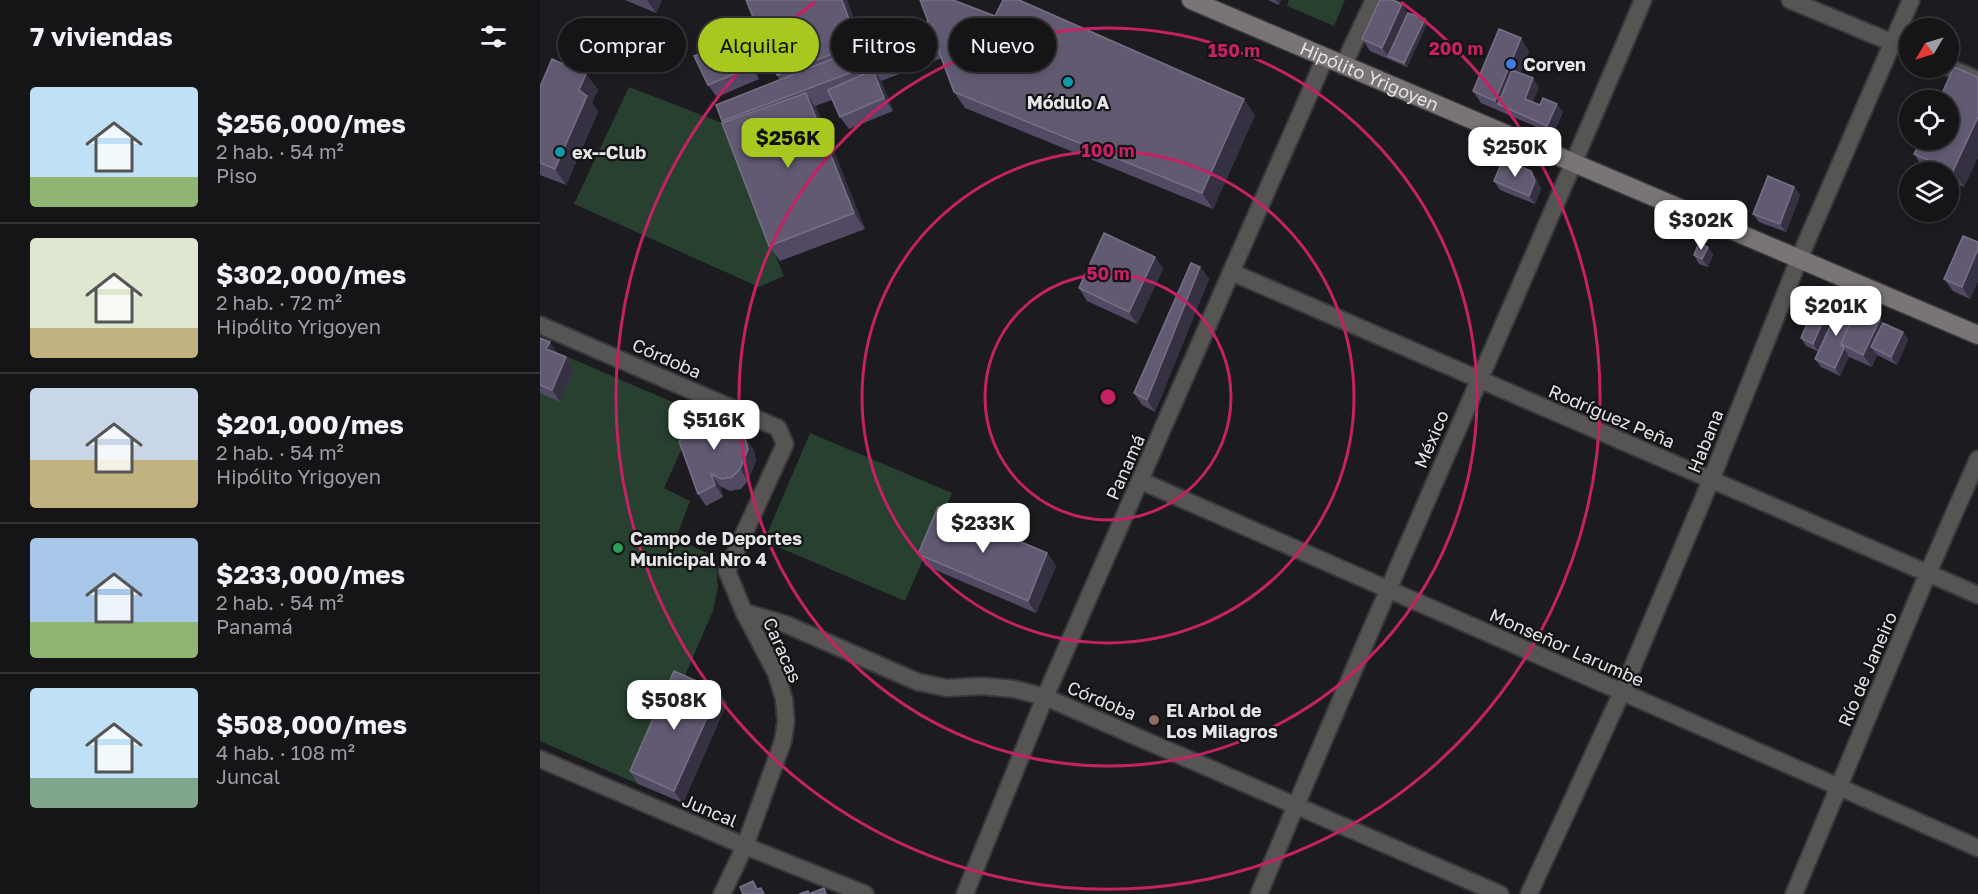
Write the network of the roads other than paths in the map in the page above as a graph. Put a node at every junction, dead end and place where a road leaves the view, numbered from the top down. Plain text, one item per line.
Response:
1 (1191, 0) edge
2 (1374, 0) edge
3 (1643, 0) edge
4 (1790, 0) edge
5 (1911, 0) edge
6 (1893, 43) junction
7 (1899, 45) edge
8 (1325, 58) junction
9 (1344, 66) junction
10 (1959, 72) edge
11 (1978, 80) edge
12 (1574, 164) junction
13 (1799, 259) junction
14 (1231, 272) junction
15 (540, 324) edge
16 (1978, 335) edge
17 (1478, 379) junction
18 (778, 428) joint
19 (1978, 459) edge
20 (1711, 480) junction
21 (1141, 481) junction
22 (1928, 573) junction
23 (1388, 589) junction
24 (1978, 595) edge
25 (744, 612) junction
26 (1622, 692) junction
27 (1045, 697) junction
28 (540, 759) edge
29 (1839, 787) junction
30 (1296, 805) junction
31 (745, 846) junction
32 (1978, 848) edge
33 (722, 894) edge
34 (866, 894) edge
35 (965, 894) edge
36 (1259, 894) edge
37 (1500, 894) edge
38 (1528, 894) edge
39 (1794, 894) edge

1 - 8 street, Hipólito Yrigoyen
2 - 9 street
3 - 12 street, México
4 - 6 street
5 - 6 street, Habana
6 - 7 street
6 - 13 street, Habana
8 - 9 street, Hipólito Yrigoyen
8 - 14 street, Panamá
9 - 12 street, Hipólito Yrigoyen
10 - 11 street
12 - 13 street, Hipólito Yrigoyen
12 - 17 street, México
13 - 16 street, Hipólito Yrigoyen
13 - 20 street, Habana
14 - 17 street, Rodríguez Peña
14 - 21 street, Panamá
15 - 18 street, Córdoba
17 - 20 street, Rodríguez Peña
17 - 23 street, México
18 - 25 street, Caracas
19 - 22 street, Río de Janeiro
20 - 22 street, Rodríguez Peña
20 - 26 street, Habana
21 - 23 street, Monseñor Larumbe
21 - 27 street, Panamá
22 - 24 street, Rodríguez Peña
22 - 29 street, Río de Janeiro
23 - 26 street, Monseñor Larumbe
23 - 30 street, México
25 - 27 street, Córdoba
25 - 31 street, Caracas
26 - 29 street, Monseñor Larumbe
26 - 38 street, Habana
27 - 30 street, Córdoba
27 - 35 street, Panamá
28 - 31 street, Juncal
29 - 32 street, Monseñor Larumbe
29 - 39 street, Río de Janeiro
30 - 36 street, México
30 - 37 street, Córdoba
31 - 33 street, Caracas
31 - 34 street, Juncal

